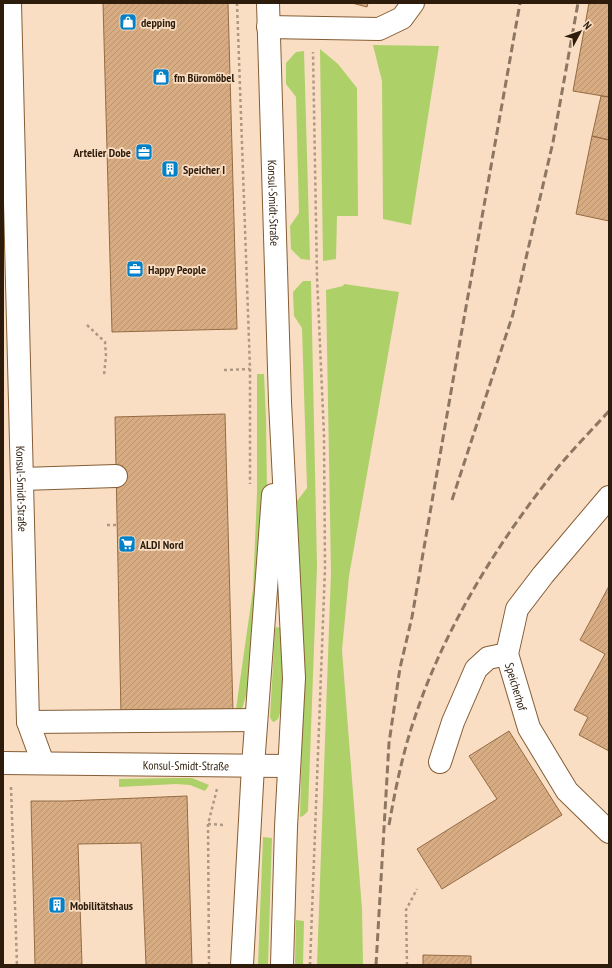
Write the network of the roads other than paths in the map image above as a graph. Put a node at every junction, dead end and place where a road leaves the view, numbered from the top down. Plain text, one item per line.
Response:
1 (10, 3) edge
2 (268, 3) edge
3 (413, 3) edge
4 (268, 27) junction
5 (7, 78) edge
6 (9, 195) edge
7 (9, 230) edge
8 (11, 330) edge
9 (280, 402) junction
10 (12, 414) edge
11 (116, 476) dead end
12 (22, 479) junction
13 (609, 497) edge
14 (507, 654) junction
15 (256, 720) junction
16 (28, 722) junction
17 (440, 762) dead end
18 (7, 763) edge
19 (43, 763) junction
20 (253, 766) junction
21 (289, 766) junction
22 (609, 832) edge
23 (242, 965) edge
24 (282, 965) edge

1 - 5 street, Konsul-Smidt-Straße
2 - 4 street, Konsul-Smidt-Straße
3 - 4 street
4 - 9 street, Konsul-Smidt-Straße
5 - 6 street, Konsul-Smidt-Straße
6 - 7 street, Konsul-Smidt-Straße
7 - 8 street, Konsul-Smidt-Straße
8 - 10 street, Konsul-Smidt-Straße
9 - 15 street, Konsul-Smidt-Straße
9 - 21 street, Konsul-Smidt-Straße
10 - 12 street, Konsul-Smidt-Straße
11 - 12 street
12 - 16 street, Konsul-Smidt-Straße
13 - 14 street, Speicherhof
14 - 17 street
14 - 22 street, Speicherhof
15 - 16 street
15 - 20 street, Konsul-Smidt-Straße
16 - 19 street, Konsul-Smidt-Straße
18 - 19 street
19 - 20 street, Konsul-Smidt-Straße
20 - 21 street, Konsul-Smidt-Straße
20 - 23 street, Konsul-Smidt-Straße
21 - 24 street, Konsul-Smidt-Straße

